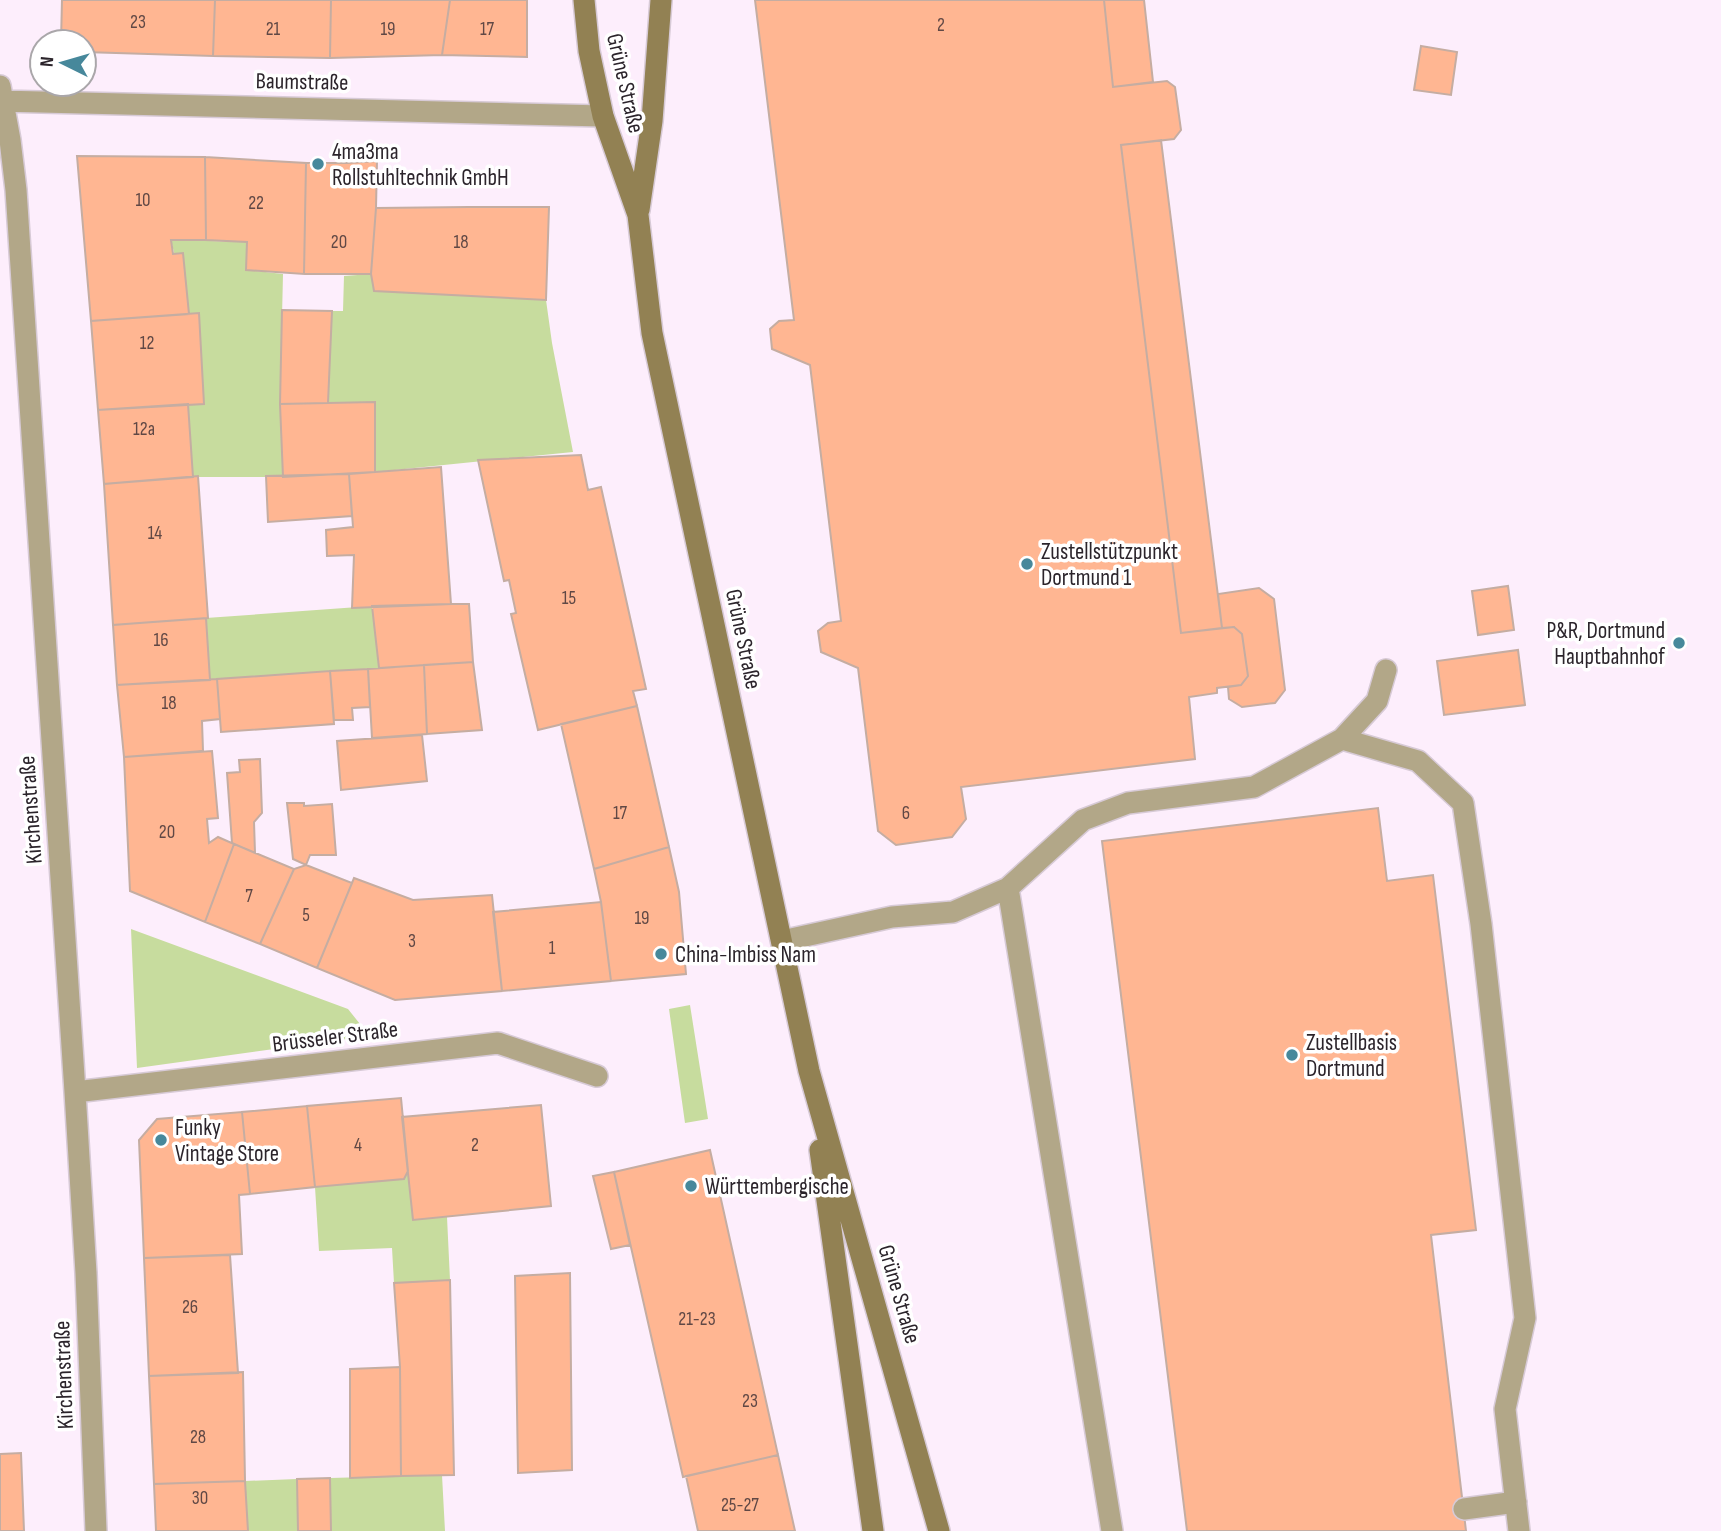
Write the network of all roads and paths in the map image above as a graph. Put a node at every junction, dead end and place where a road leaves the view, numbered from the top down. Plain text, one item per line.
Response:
1 (584, 0) edge
2 (661, 0) edge
3 (1, 96) edge
4 (603, 116) junction
5 (638, 215) junction
6 (1386, 670) dead end
7 (1342, 739) junction
8 (1008, 888) junction
9 (782, 941) junction
10 (809, 1072) junction
11 (597, 1076) dead end
12 (75, 1093) junction
13 (1516, 1502) junction
14 (1464, 1509) dead end
15 (96, 1531) edge
16 (873, 1531) edge
17 (939, 1531) edge
18 (1112, 1531) edge
19 (1519, 1531) edge

1 - 4 main road, Grüne Straße
2 - 5 main road, Grüne Straße
3 - 4 street, Baumstraße
3 - 12 street, Kirchenstraße
4 - 5 main road, Grüne Straße
5 - 9 main road, Grüne Straße
6 - 7 street
7 - 8 street
7 - 13 street
8 - 9 street
8 - 18 street
9 - 10 main road, Grüne Straße
10 - 16 main road, Grüne Straße
10 - 17 main road, Grüne Straße
11 - 12 street, Brüsseler Straße
12 - 15 street, Kirchenstraße
13 - 14 street
13 - 19 street

